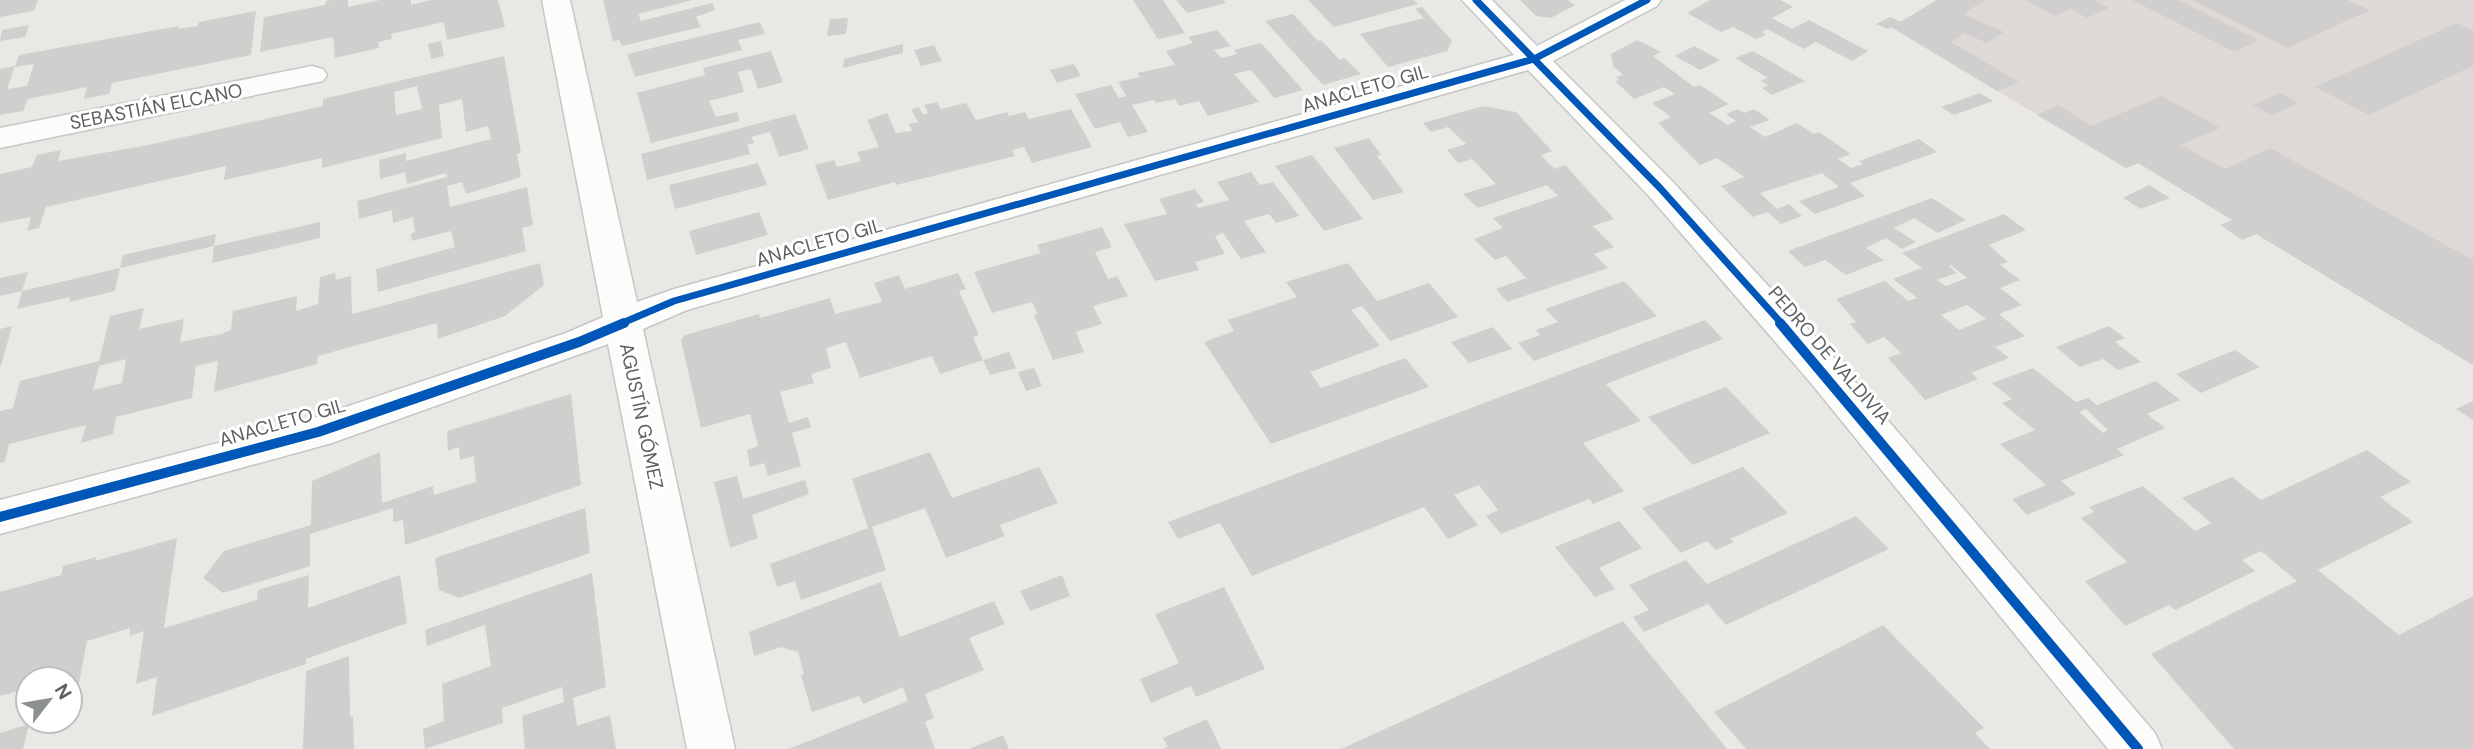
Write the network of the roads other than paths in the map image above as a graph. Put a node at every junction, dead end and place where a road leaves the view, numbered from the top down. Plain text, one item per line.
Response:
1 (556, 0) edge
2 (1476, 0) edge
3 (1647, 0) edge
4 (1534, 59) junction
5 (312, 75) dead end
6 (0, 138) edge
7 (623, 323) junction
8 (0, 517) edge
9 (711, 749) edge
10 (2138, 749) edge

1 - 7 street, AGUSTÍN GÓMEZ
2 - 4 street, PEDRO DE VALDIVIA
3 - 4 street, ANACLETO GIL
4 - 7 street, ANACLETO GIL
4 - 10 street, PEDRO DE VALDIVIA
5 - 6 street, SEBASTIÁN ELCANO
7 - 8 street, ANACLETO GIL
7 - 9 street, AGUSTÍN GÓMEZ

